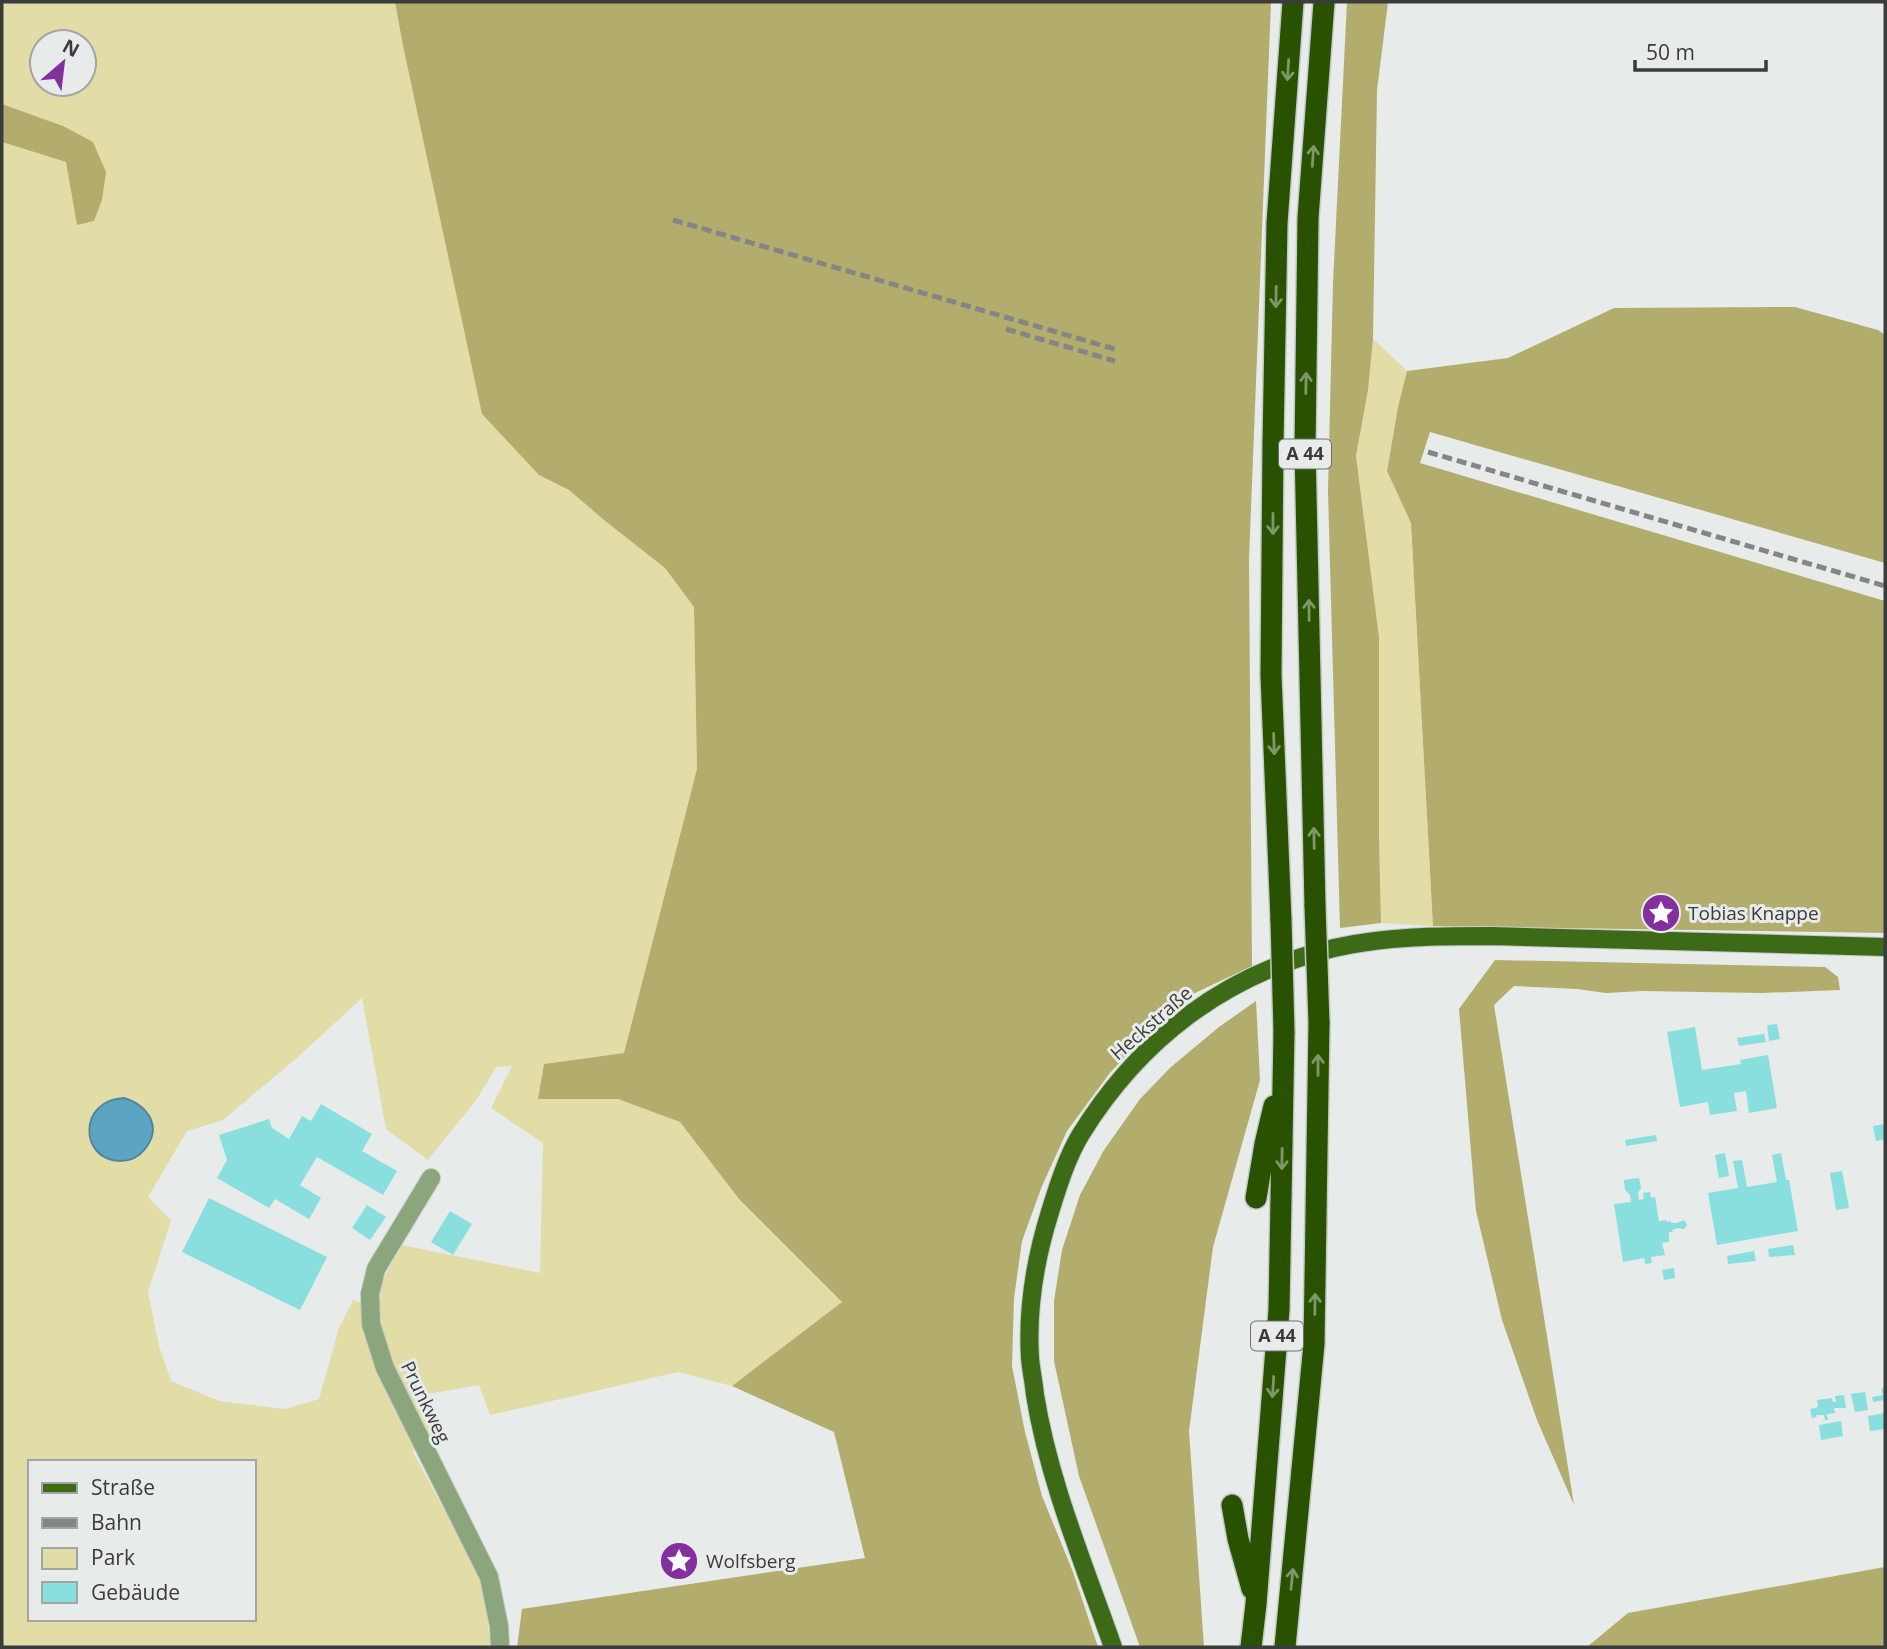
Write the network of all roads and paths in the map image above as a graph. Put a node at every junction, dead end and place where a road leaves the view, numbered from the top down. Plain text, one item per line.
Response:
1 (1293, 2) edge
2 (1324, 2) edge
3 (1885, 947) edge
4 (1284, 1067) junction
5 (431, 1178) dead end
6 (1256, 1198) dead end
7 (1232, 1505) dead end
8 (1256, 1604) junction
9 (500, 1647) edge
10 (1113, 1647) edge
11 (1251, 1647) edge
12 (1285, 1647) edge

1 -> 4 highway, A 44, bridge
12 -> 2 highway, A 44, bridge
3 - 10 main road, Heckstraße
4 - 6 highway
4 -> 8 highway, A 44
5 - 9 street, Prunkweg
7 - 8 highway
8 - 11 highway, A 44

